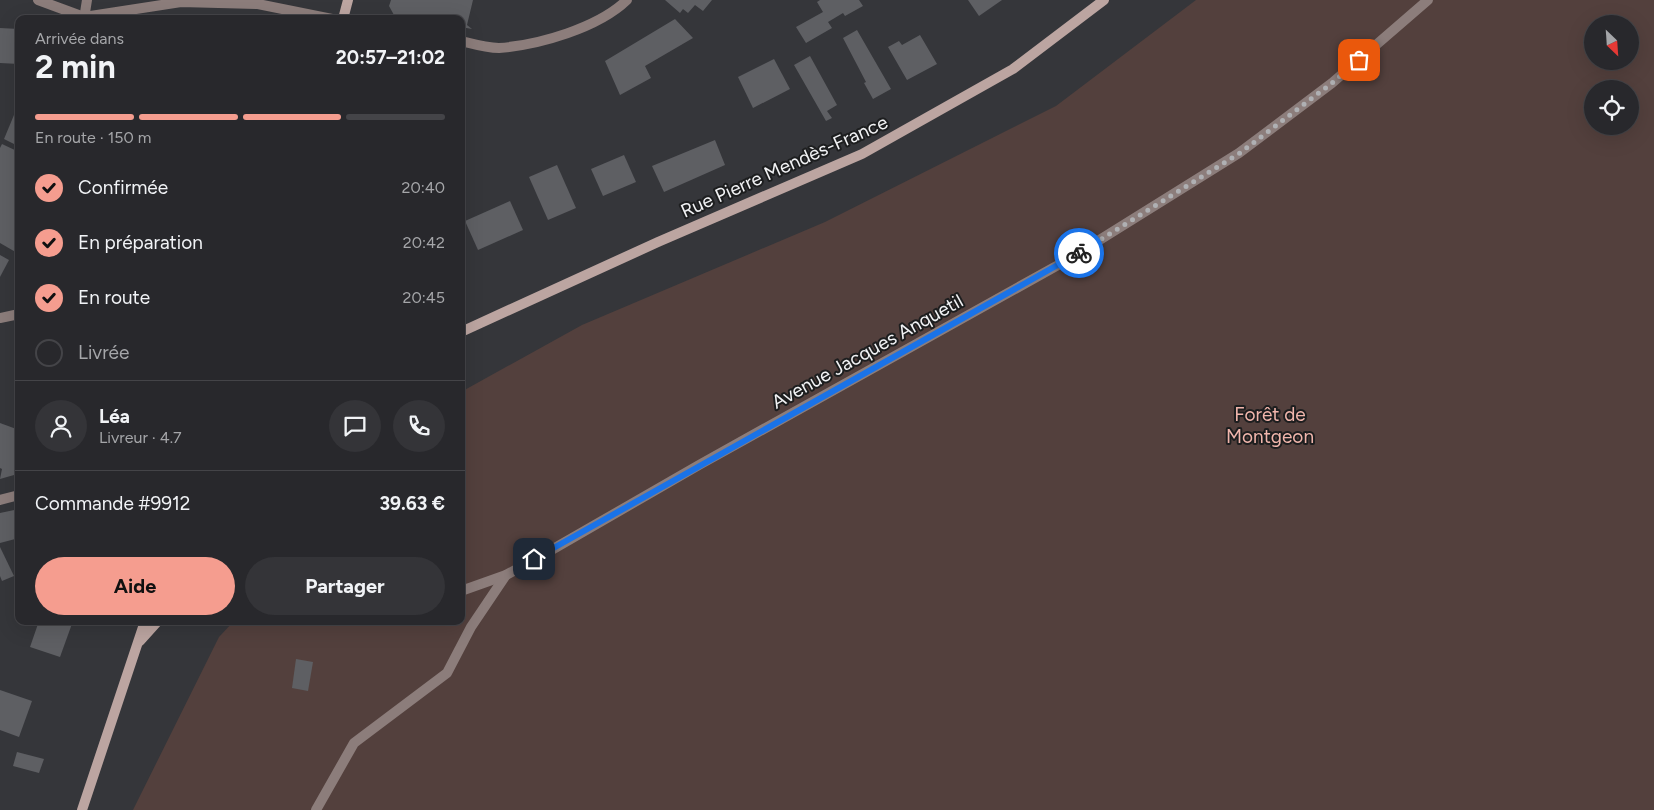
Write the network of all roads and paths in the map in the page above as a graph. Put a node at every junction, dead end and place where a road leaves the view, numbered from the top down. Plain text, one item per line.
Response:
1 (38, 0) edge
2 (87, 0) edge
3 (348, 0) edge
4 (627, 0) edge
5 (1104, 0) edge
6 (1428, 0) edge
7 (76, 15) edge
8 (84, 15) edge
9 (102, 15) edge
10 (312, 15) edge
11 (344, 15) edge
12 (465, 43) edge
13 (15, 315) edge
14 (0, 318) edge
15 (465, 330) edge
16 (15, 496) edge
17 (0, 500) edge
18 (506, 575) junction
19 (465, 590) edge
20 (143, 625) edge
21 (154, 625) edge
22 (138, 643) junction
23 (82, 810) edge
24 (316, 810) edge

1 - 7 street
2 - 8 street
3 - 11 main road
4 - 12 street
5 - 15 main road, Rue Pierre Mendès-France
6 - 18 street, Avenue Jacques Anquetil
9 - 10 street
13 - 14 street
16 - 17 street
18 - 19 street, Avenue Jacques Anquetil
18 - 24 street, Avenue Jacques Anquetil
20 - 22 main road
21 - 22 main road
22 - 23 main road

